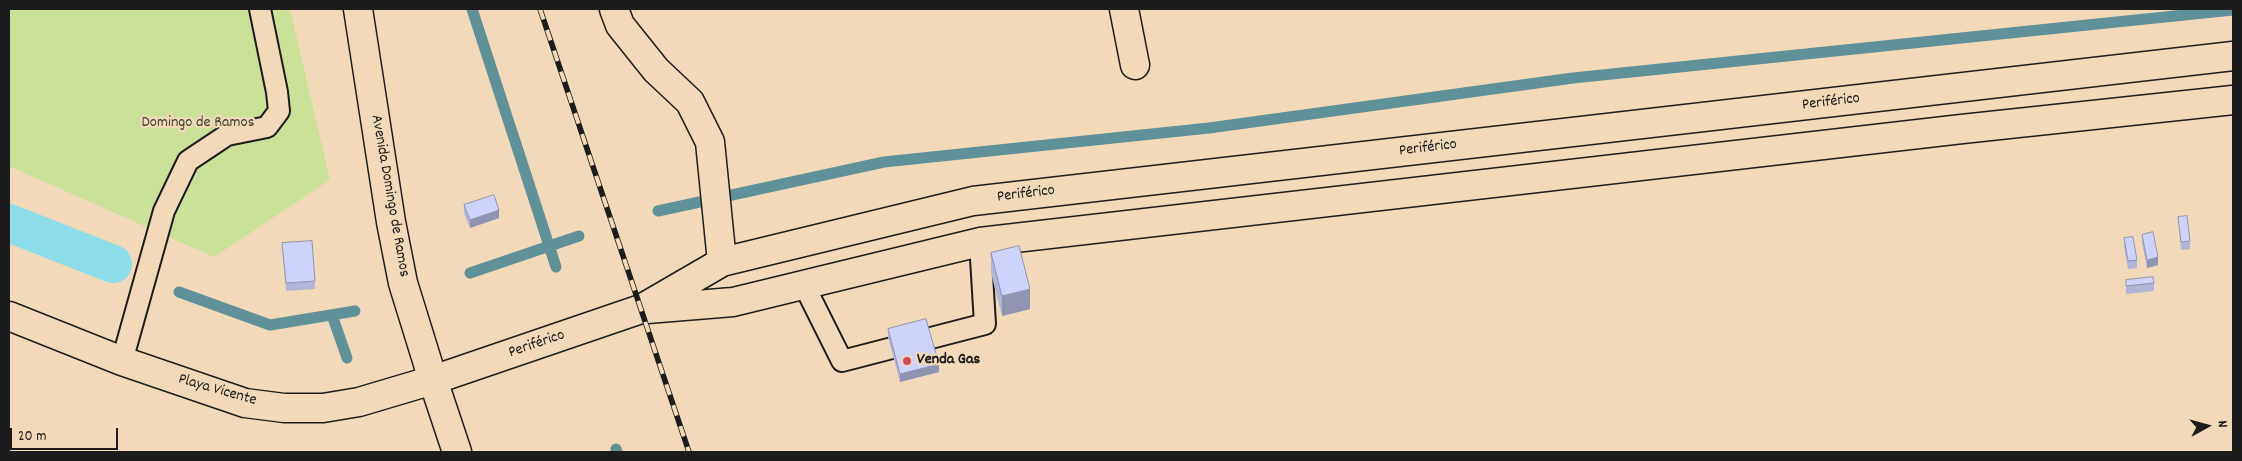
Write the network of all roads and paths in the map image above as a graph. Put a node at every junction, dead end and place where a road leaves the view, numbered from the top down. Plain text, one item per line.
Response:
1 (260, 9) edge
2 (358, 9) edge
3 (614, 9) edge
4 (1124, 9) edge
5 (2233, 56) edge
6 (1135, 65) dead end
7 (2233, 100) edge
8 (980, 242) junction
9 (722, 262) junction
10 (804, 285) junction
11 (641, 309) junction
12 (9, 316) edge
13 (122, 361) junction
14 (433, 380) junction
15 (457, 452) edge

1 - 13 lane
2 - 14 main road, Avenida Domingo de Ramos
3 - 9 main road
4 - 6 main road
5 - 9 main road, Periférico
7 - 8 main road, Periférico
8 - 10 main road, Periférico
8 - 10 lane
9 - 11 main road, Periférico
10 - 11 main road, Periférico
11 - 14 main road, Periférico
12 - 13 main road, Playa Vicente
13 - 14 main road, Playa Vicente
14 - 15 main road, Avenida Domingo de Ramos

